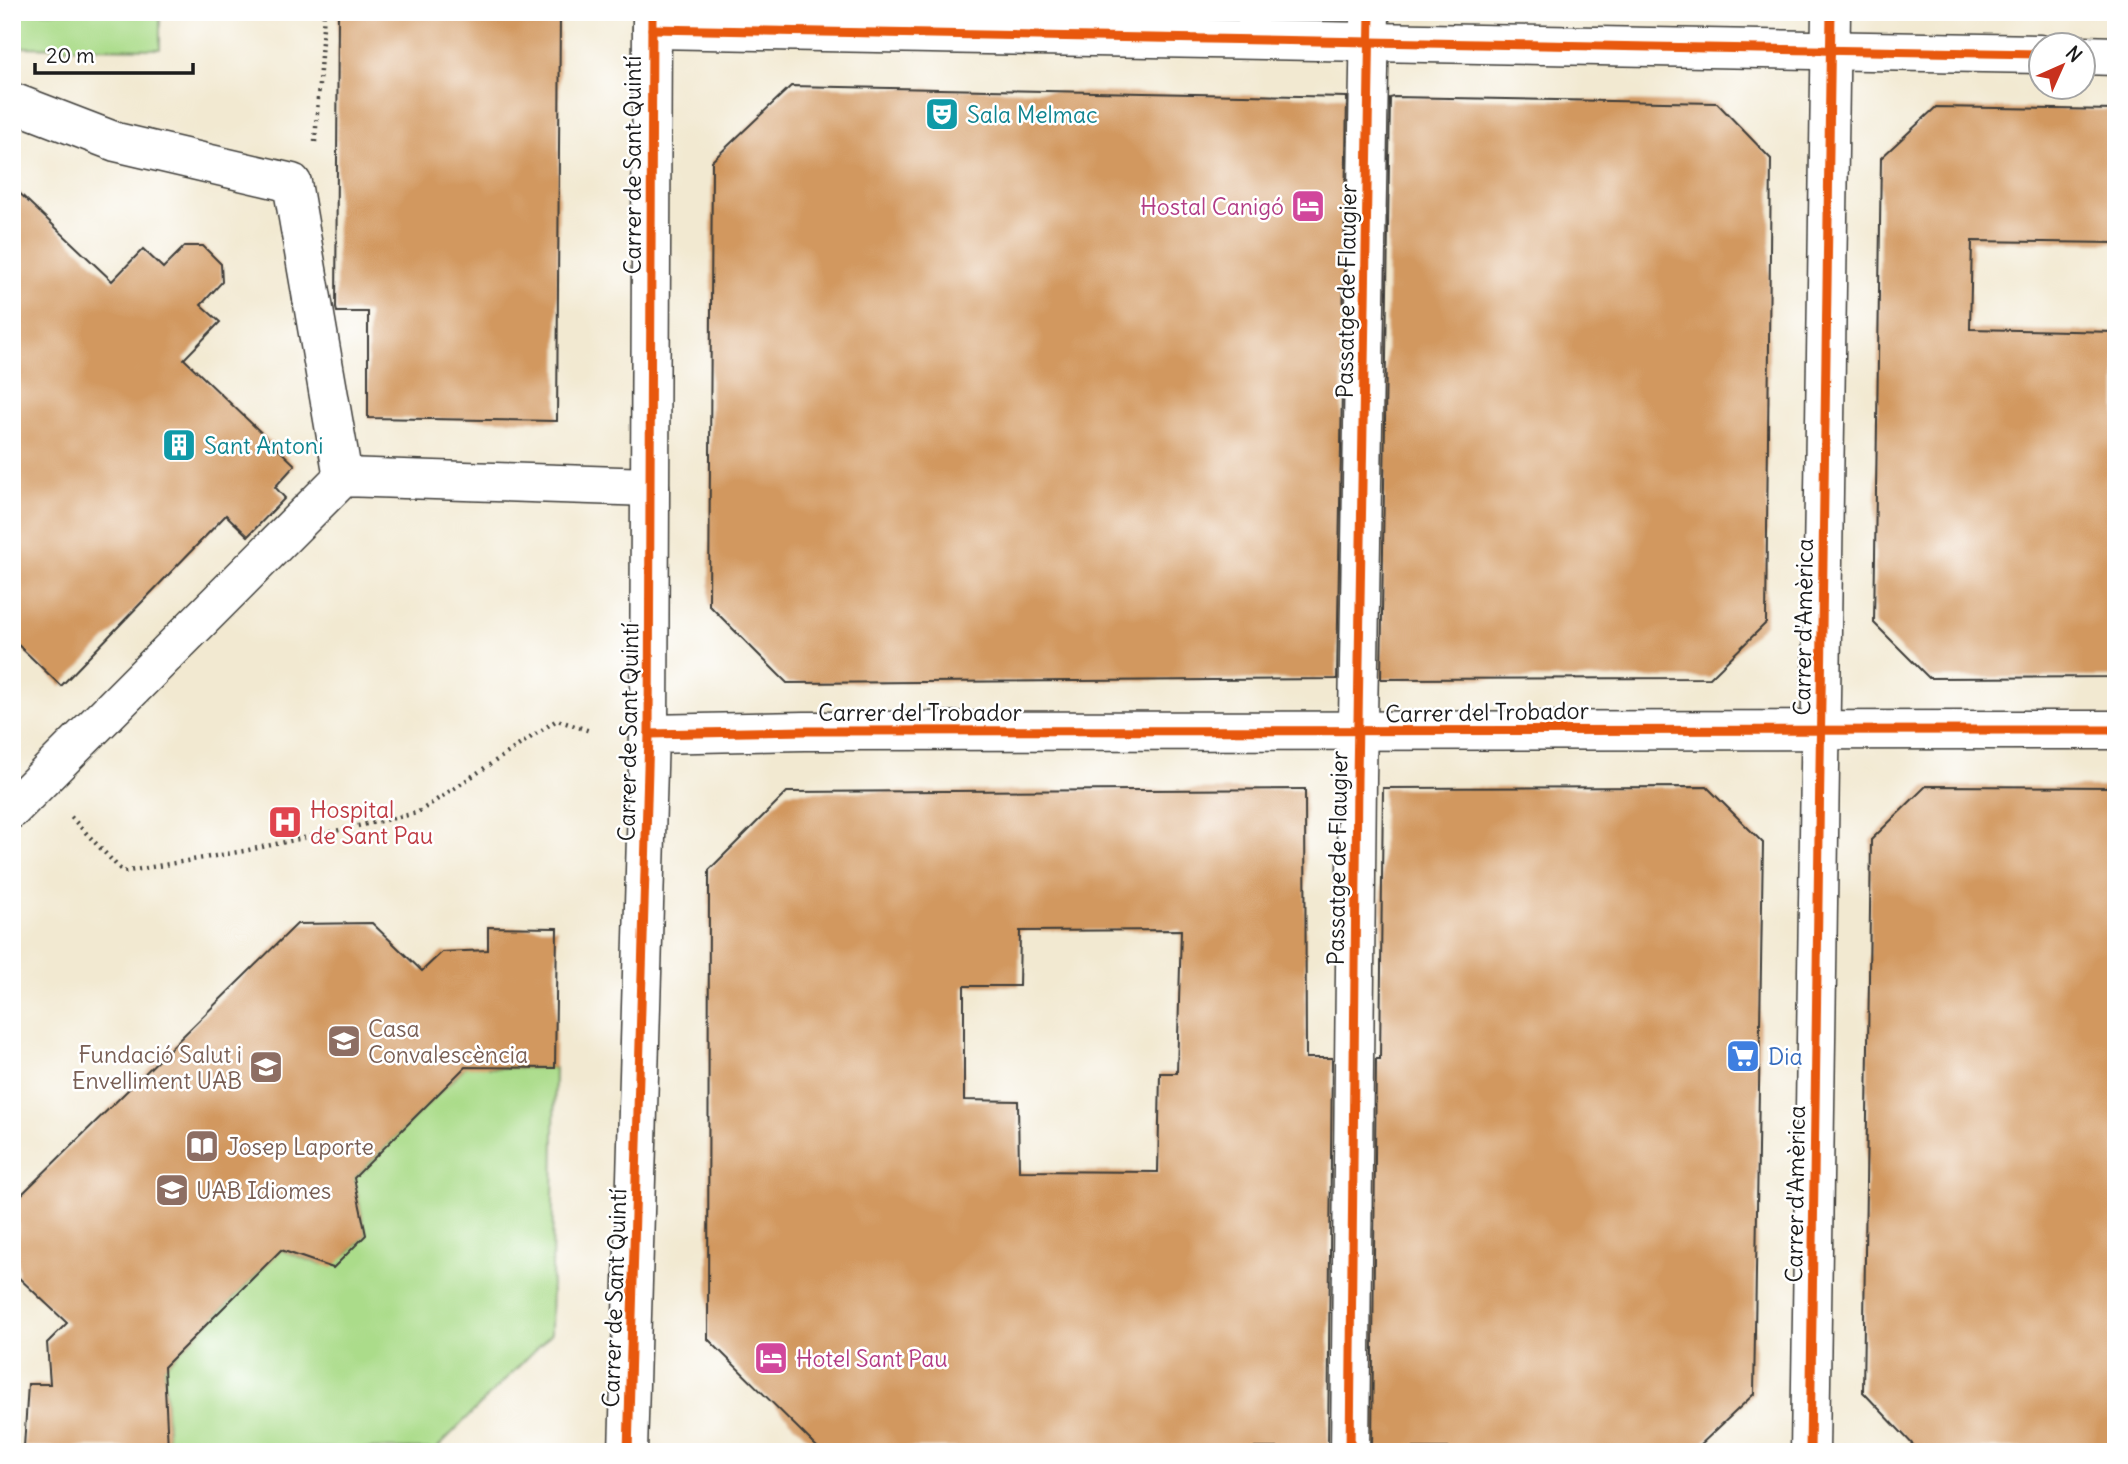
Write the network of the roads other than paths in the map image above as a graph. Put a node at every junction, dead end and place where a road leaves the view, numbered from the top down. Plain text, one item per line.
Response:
1 (652, 20) edge
2 (1370, 27) edge
3 (1831, 31) edge
4 (2026, 52) edge
5 (2096, 55) edge
6 (2116, 55) edge
7 (12, 102) edge
8 (343, 477) junction
9 (650, 487) junction
10 (1821, 729) junction
11 (2116, 730) edge
12 (1357, 733) junction
13 (649, 734) junction
14 (17, 795) edge
15 (628, 1452) edge
16 (1350, 1452) edge
17 (1810, 1452) edge

1 - 2 street
1 - 9 street, Carrer de Sant Quintí
2 - 3 street
2 - 12 street, Passatge de Flaugier
3 - 4 street
3 - 10 street, Carrer d'Amèrica
5 - 6 street
7 - 8 street
8 - 9 street
8 - 14 street
9 - 13 street, Carrer de Sant Quintí
10 - 11 street, Carrer del Trobador
10 - 12 street, Carrer del Trobador
10 - 17 street, Carrer d'Amèrica
12 - 13 street, Carrer del Trobador
12 - 16 street, Passatge de Flaugier
13 - 15 street, Carrer de Sant Quintí

